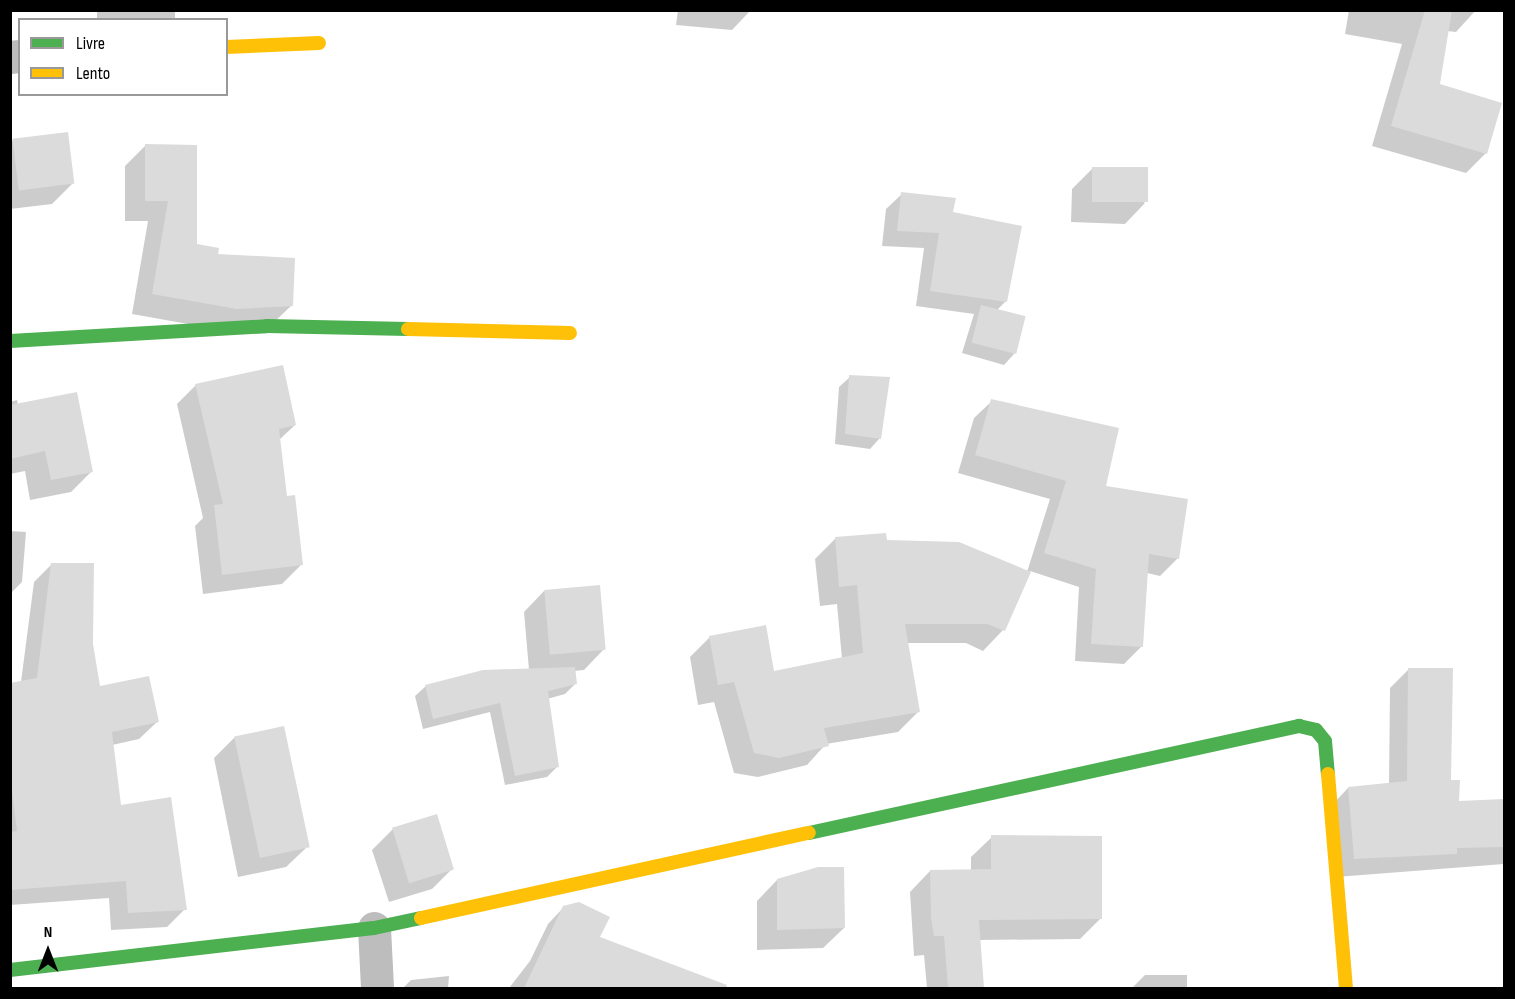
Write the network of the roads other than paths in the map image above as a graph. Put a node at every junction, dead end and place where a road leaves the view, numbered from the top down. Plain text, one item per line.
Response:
1 (319, 42) dead end
2 (228, 47) edge
3 (570, 333) dead end
4 (10, 341) edge
5 (375, 928) junction
6 (10, 970) edge
7 (377, 988) edge
8 (1346, 988) edge

1 - 2 street
3 - 4 street
5 - 6 street
5 - 7 street
5 - 8 street

